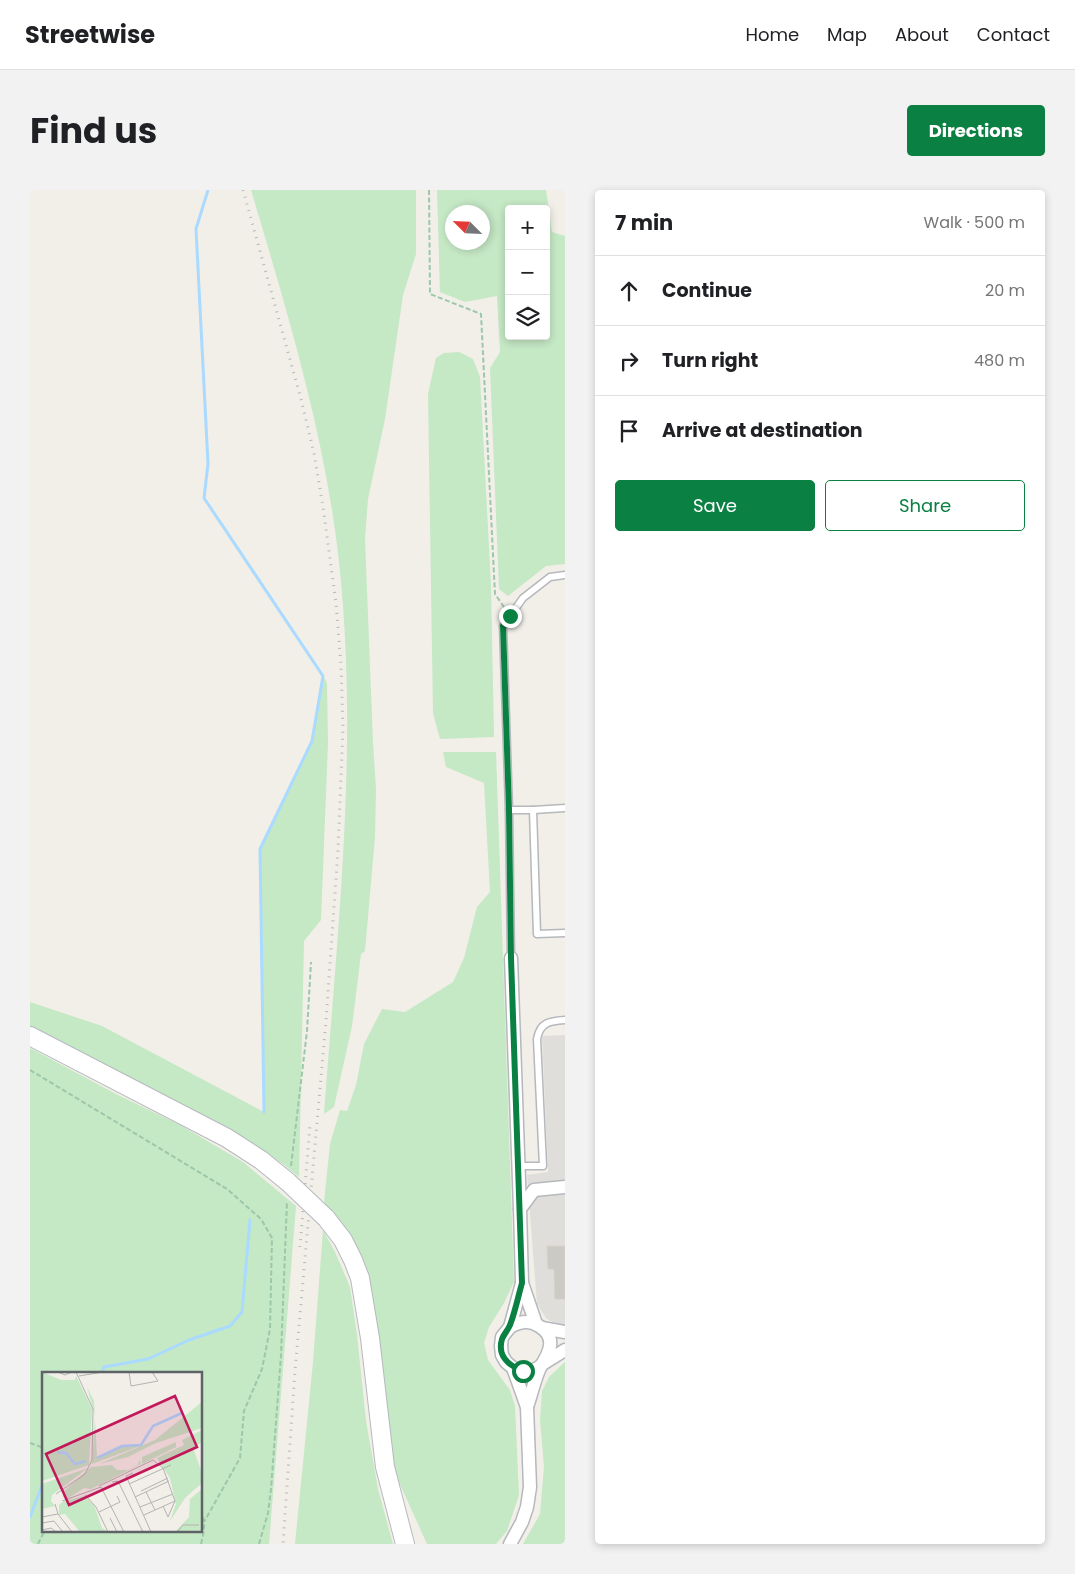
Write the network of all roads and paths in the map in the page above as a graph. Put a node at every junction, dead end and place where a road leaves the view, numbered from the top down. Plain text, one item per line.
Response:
1 (430, 190) edge
2 (565, 575) edge
3 (510, 616) junction
4 (565, 808) edge
5 (509, 810) junction
6 (532, 810) junction
7 (565, 933) edge
8 (511, 958) joint
9 (311, 962) dead end
10 (565, 1020) edge
11 (30, 1036) edge
12 (30, 1070) edge
13 (519, 1166) junction
14 (289, 1182) junction
15 (565, 1187) edge
16 (520, 1209) junction
17 (522, 1283) junction
18 (539, 1326) junction
19 (510, 1327) junction
20 (565, 1332) edge
21 (565, 1350) edge
22 (543, 1364) junction
23 (513, 1368) junction
24 (528, 1406) junction
25 (30, 1443) edge
26 (42, 1447) edge
27 (396, 1510) junction
28 (202, 1515) edge
29 (204, 1522) junction
30 (44, 1532) edge
31 (510, 1542) edge
32 (38, 1544) edge
33 (201, 1544) edge
34 (259, 1544) edge
35 (405, 1544) edge
36 (418, 1544) edge

1 - 3 path
2 - 3 lane
3 - 5 lane
4 - 6 lane
5 - 6 lane
5 - 8 lane
6 - 7 lane
8 - 13 street
9 - 14 path
10 - 13 lane
11 - 14 main road
12 - 29 path
13 - 16 street
14 - 27 main road, bridge
14 - 34 path
15 - 16 street
16 - 17 street
17 - 18 street
17 - 19 street
18 - 19 street
18 - 20 street
18 - 22 street
19 - 23 street
21 - 22 street
22 - 23 street
22 - 24 street
23 - 24 street
24 - 31 street
25 - 26 path
27 - 35 main road
27 - 36 main road
28 - 29 path
29 - 33 path
30 - 32 path

